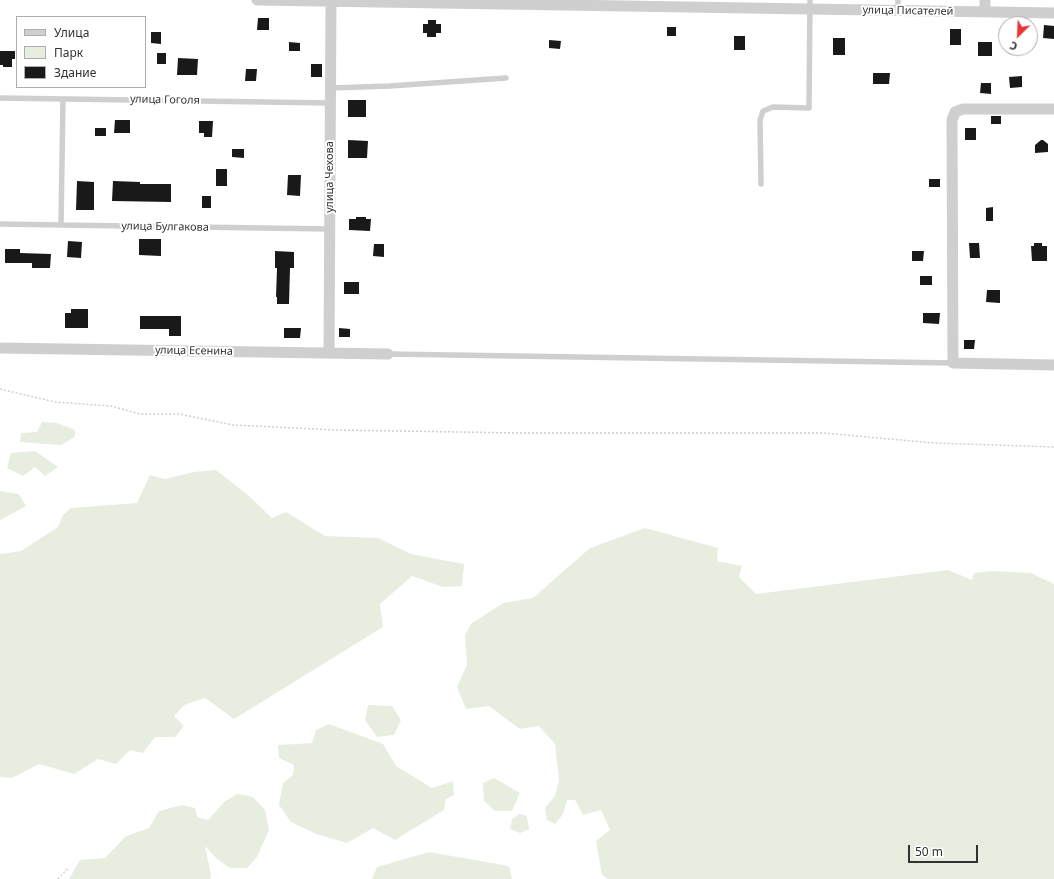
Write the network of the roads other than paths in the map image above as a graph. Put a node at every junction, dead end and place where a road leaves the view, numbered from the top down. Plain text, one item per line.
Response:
1 (258, 0) edge
2 (985, 0) edge
3 (331, 1) edge
4 (451, 2) edge
5 (570, 3) edge
6 (689, 4) edge
7 (810, 5) edge
8 (898, 5) edge
9 (985, 12) junction
10 (1054, 13) edge
11 (506, 78) dead end
12 (330, 88) junction
13 (0, 98) edge
14 (63, 99) junction
15 (330, 103) junction
16 (1054, 108) edge
17 (761, 184) dead end
18 (0, 224) edge
19 (61, 225) junction
20 (330, 229) junction
21 (0, 348) edge
22 (329, 353) junction
23 (388, 354) joint
24 (954, 364) junction
25 (1054, 365) edge

1 - 3 street, улица Писателей
2 - 9 street
3 - 4 street, улица Писателей
3 - 12 street, улица Чехова
4 - 5 street, улица Писателей
5 - 6 street, улица Писателей
6 - 7 street, улица Писателей
7 - 8 street, улица Писателей
7 - 17 lane
8 - 9 street, улица Писателей
9 - 10 street, улица Писателей
11 - 12 lane
12 - 15 street, улица Чехова
13 - 14 lane, улица Гоголя
14 - 15 lane, улица Гоголя
14 - 19 lane
15 - 20 street, улица Чехова
16 - 24 street
18 - 19 lane, улица Булгакова
19 - 20 lane, улица Булгакова
20 - 22 street, улица Чехова
21 - 22 street, улица Есенина
22 - 23 street, улица Есенина
23 - 24 lane
24 - 25 street

